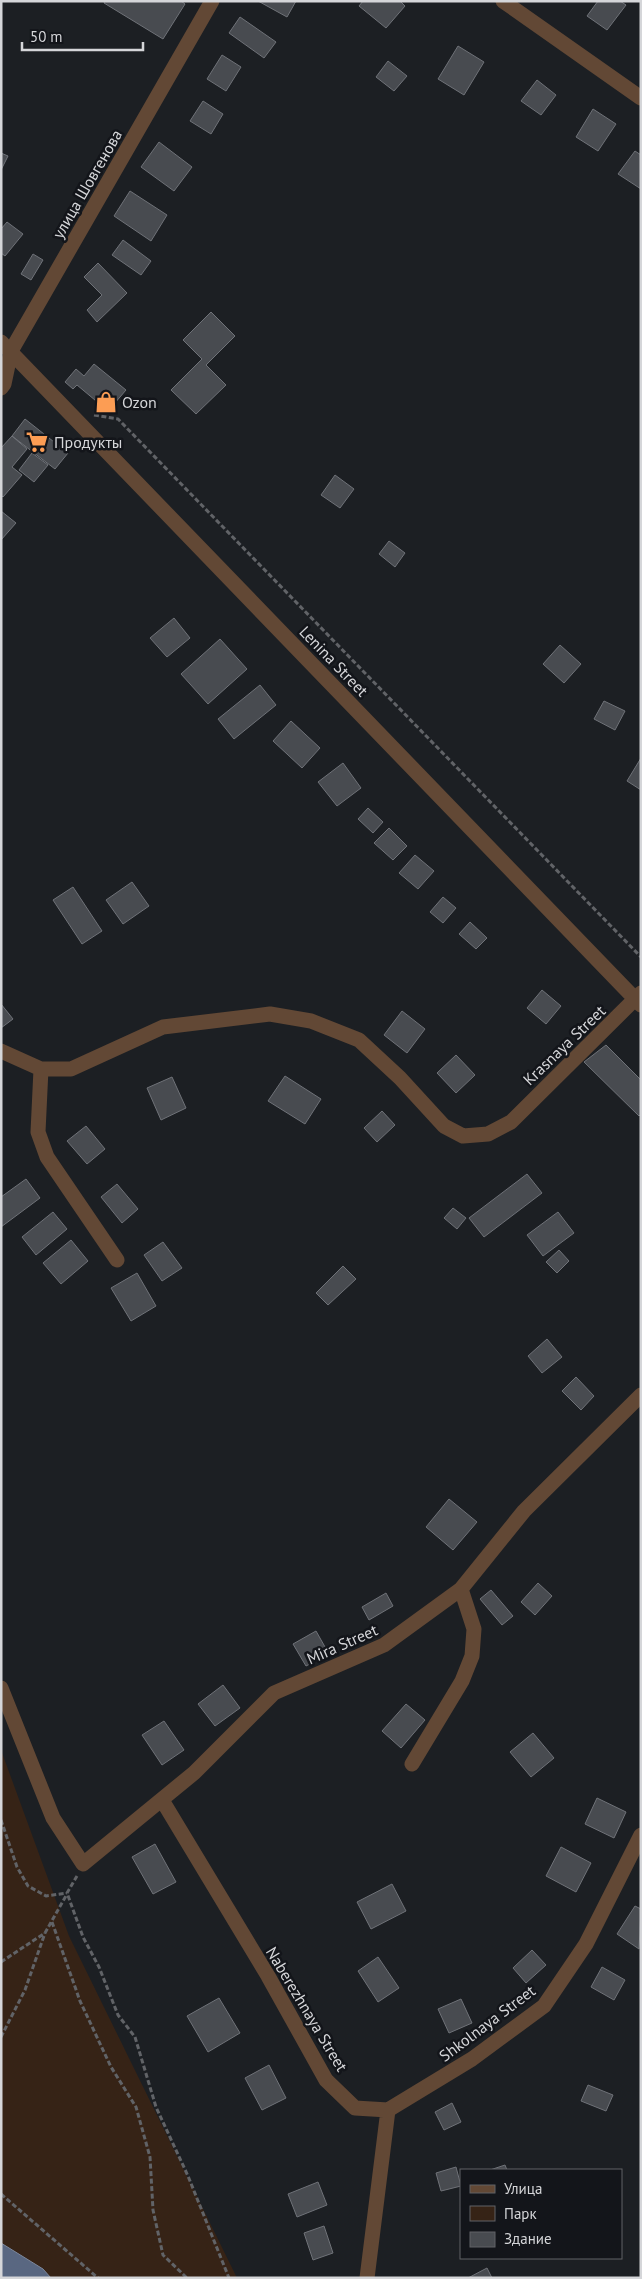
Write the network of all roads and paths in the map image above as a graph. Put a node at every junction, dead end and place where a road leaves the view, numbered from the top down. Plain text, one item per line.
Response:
1 (212, 1) edge
2 (503, 1) edge
3 (641, 98) edge
4 (6, 347) edge
5 (1, 388) edge
6 (88, 410) dead end
7 (641, 957) edge
8 (639, 1000) edge
9 (1, 1051) edge
10 (42, 1069) junction
11 (117, 1260) dead end
12 (641, 1394) edge
13 (461, 1589) junction
14 (1, 1688) edge
15 (412, 1764) dead end
16 (162, 1800) junction
17 (1, 1820) edge
18 (641, 1835) edge
19 (83, 1864) junction
20 (67, 1894) junction
21 (52, 1922) junction
22 (45, 1933) junction
23 (1, 1962) edge
24 (1, 2037) edge
25 (388, 2110) junction
26 (1, 2194) edge
27 (98, 2278) edge
28 (187, 2278) edge
29 (229, 2278) edge
30 (367, 2278) edge

1 - 4 street, улица Шовгенова
2 - 3 street
4 - 5 street, улица Шовгенова
4 - 8 street, Lenina Street
6 - 7 path
8 - 10 street, Krasnaya Street
9 - 10 street
10 - 11 street
12 - 13 street, Mira Street
13 - 15 street
13 - 16 street, Mira Street
14 - 19 street
16 - 19 street, Mira Street
16 - 25 street, Naberezhnaya Street
17 - 20 path
18 - 25 street, Shkolnaya Street
19 - 20 path
20 - 21 path
20 - 29 path
21 - 22 path
21 - 28 path
22 - 23 path
22 - 24 path
25 - 30 street
26 - 27 path

